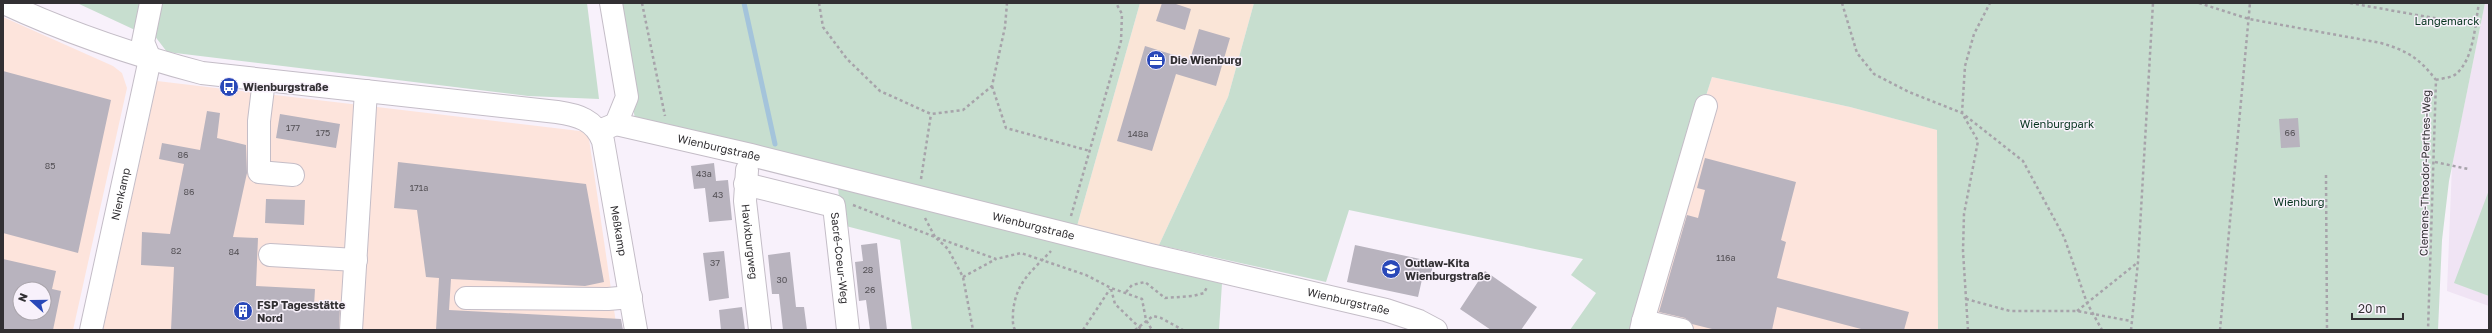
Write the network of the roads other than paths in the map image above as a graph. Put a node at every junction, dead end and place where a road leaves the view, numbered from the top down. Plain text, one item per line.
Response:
1 (4, 3) edge
2 (151, 3) edge
3 (611, 3) edge
4 (150, 59) junction
5 (264, 80) junction
6 (366, 91) junction
7 (1706, 106) dead end
8 (608, 127) junction
9 (751, 154) junction
10 (293, 175) dead end
11 (745, 184) junction
12 (270, 255) dead end
13 (356, 260) junction
14 (631, 297) junction
15 (466, 298) dead end
16 (1642, 326) edge
17 (91, 330) edge
18 (351, 330) edge
19 (636, 330) edge
20 (760, 330) edge
21 (848, 330) edge
22 (1436, 330) edge
23 (1682, 330) edge

1 - 4 street, Wienburgstraße
2 - 4 street
3 - 8 street
4 - 5 street, Wienburgstraße
4 - 17 street, Nienkamp
5 - 6 street, Wienburgstraße
5 - 10 street
6 - 8 street, Wienburgstraße
6 - 13 street
7 - 16 street
8 - 9 street, Wienburgstraße
8 - 14 street, Meßkamp
9 - 11 street, Havixburgweg
9 - 22 street, Wienburgstraße
11 - 20 street, Havixburgweg
11 - 21 street, Sacré-Coeur-Weg
12 - 13 street
13 - 18 street
14 - 15 street
14 - 19 street, Meßkamp
16 - 23 street

